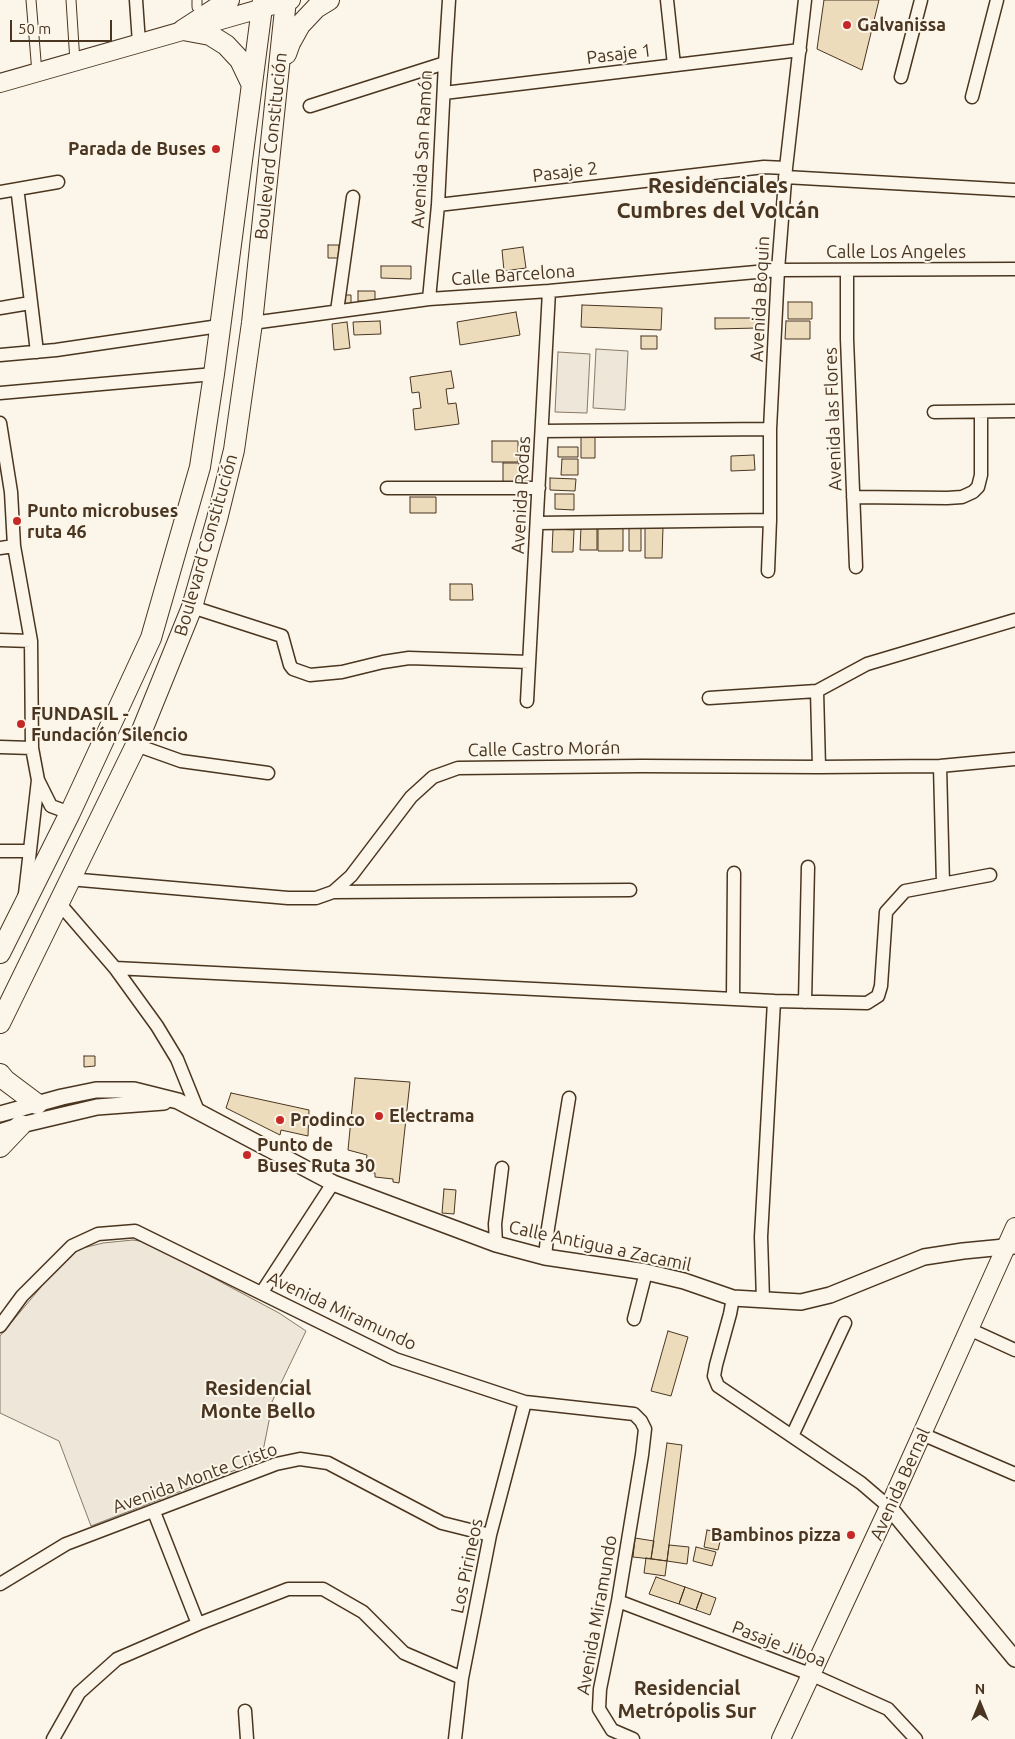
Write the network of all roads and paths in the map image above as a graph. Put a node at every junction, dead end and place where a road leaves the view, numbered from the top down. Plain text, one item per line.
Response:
1 (31, 0) edge
2 (71, 0) edge
3 (136, 0) edge
4 (229, 0) edge
5 (288, 0) edge
6 (329, 0) edge
7 (449, 0) edge
8 (667, 0) edge
9 (805, 0) edge
10 (921, 0) edge
11 (998, 0) edge
12 (262, 4) edge
13 (183, 30) junction
14 (139, 43) junction
15 (800, 50) junction
16 (75, 62) junction
17 (445, 63) junction
18 (674, 65) junction
19 (37, 73) junction
20 (901, 77) dead end
21 (278, 82) junction
22 (0, 83) edge
23 (251, 84) junction
24 (444, 93) junction
25 (972, 97) dead end
26 (310, 106) dead end
27 (786, 172) junction
28 (58, 182) dead end
29 (15, 190) junction
30 (1014, 190) edge
31 (0, 192) edge
32 (352, 197) dead end
33 (438, 205) junction
34 (1015, 269) edge
35 (778, 270) junction
36 (847, 270) junction
37 (549, 291) junction
38 (429, 299) junction
39 (30, 303) junction
40 (0, 308) edge
41 (337, 311) junction
42 (252, 323) junction
43 (219, 326) junction
44 (37, 352) junction
45 (0, 355) edge
46 (214, 374) junction
47 (0, 393) edge
48 (934, 412) dead end
49 (981, 412) junction
50 (1015, 412) edge
51 (0, 423) edge
52 (770, 429) junction
53 (542, 431) junction
54 (387, 488) dead end
55 (539, 488) junction
56 (6, 493) edge
57 (853, 497) junction
58 (770, 520) junction
59 (537, 523) junction
60 (14, 546) junction
61 (0, 548) edge
62 (856, 567) dead end
63 (768, 571) dead end
64 (192, 607) junction
65 (1015, 620) edge
66 (0, 640) edge
67 (31, 641) junction
68 (529, 662) junction
69 (817, 691) junction
70 (709, 698) dead end
71 (527, 701) dead end
72 (136, 745) junction
73 (0, 747) edge
74 (32, 748) junction
75 (1015, 758) edge
76 (940, 766) junction
77 (819, 767) junction
78 (268, 773) dead end
79 (38, 780) junction
80 (70, 813) junction
81 (0, 851) edge
82 (30, 851) junction
83 (808, 867) dead end
84 (734, 873) dead end
85 (990, 874) dead end
86 (69, 879) junction
87 (943, 884) junction
88 (630, 890) dead end
89 (333, 892) junction
90 (59, 903) junction
91 (24, 904) junction
92 (0, 953) edge
93 (115, 968) junction
94 (733, 999) junction
95 (774, 1001) junction
96 (805, 1002) junction
97 (0, 1023) edge
98 (0, 1074) edge
99 (569, 1098) dead end
100 (178, 1101) junction
101 (37, 1104) junction
102 (198, 1111) junction
103 (0, 1114) edge
104 (21, 1126) junction
105 (0, 1132) edge
106 (0, 1147) edge
107 (502, 1168) dead end
108 (332, 1183) junction
109 (1015, 1226) edge
110 (496, 1244) junction
111 (1010, 1247) edge
112 (545, 1257) junction
113 (646, 1272) junction
114 (262, 1292) junction
115 (733, 1298) junction
116 (763, 1300) junction
117 (634, 1319) dead end
118 (844, 1323) dead end
119 (0, 1326) edge
120 (969, 1329) junction
121 (1015, 1350) edge
122 (525, 1402) junction
123 (922, 1434) junction
124 (792, 1436) junction
125 (1015, 1474) edge
126 (890, 1508) junction
127 (154, 1512) junction
128 (490, 1534) junction
129 (0, 1584) edge
130 (618, 1601) junction
131 (198, 1624) junction
132 (1015, 1659) edge
133 (810, 1674) junction
134 (462, 1678) junction
135 (245, 1711) dead end
136 (53, 1739) edge
137 (246, 1739) edge
138 (455, 1739) edge
139 (633, 1739) edge
140 (781, 1739) edge
141 (916, 1739) edge

1 - 19 street
2 - 16 street
3 - 14 street
4 - 13 highway
5 - 12 main road
5 - 21 highway, Boulevard Constitución
6 - 21 highway
7 - 17 street, Avenida San Ramón
8 - 18 street
9 - 15 street, Avenida Boquin
10 - 20 street
11 - 25 street
12 - 13 main road
12 - 23 highway, Boulevard Constitución
13 - 14 main road
13 - 23 highway
14 - 16 main road
15 - 18 street, Pasaje 1
15 - 27 street, Avenida Boquin
16 - 19 main road
17 - 24 street, Avenida San Ramón
17 - 26 street
18 - 24 street, Pasaje 1
19 - 22 main road
21 - 42 highway, Boulevard Constitución
23 - 43 highway, Boulevard Constitución
24 - 33 street, Avenida San Ramón
27 - 30 street, Pasaje 2
27 - 33 street, Pasaje 2
27 - 35 street, Avenida Boquin
28 - 29 street
29 - 31 street
29 - 39 street
32 - 41 street
33 - 38 street, Avenida San Ramón
34 - 36 street, Calle Los Angeles
35 - 36 street, Calle Los Angeles
35 - 37 street, Calle Barcelona
35 - 52 street, Avenida Boquin
36 - 57 street, Avenida las Flores
37 - 38 street, Calle Barcelona
37 - 53 street, Avenida Rodas
38 - 41 street, Calle Barcelona
39 - 40 street
39 - 44 street
41 - 42 street, Calle Barcelona
42 - 64 highway, Boulevard Constitución
43 - 44 street
43 - 46 highway, Boulevard Constitución
44 - 45 street
46 - 47 street
46 - 80 highway, Boulevard Constitución
48 - 49 street
49 - 50 street
49 - 57 street
51 - 56 street
52 - 53 street
52 - 58 street, Avenida Boquin
53 - 55 street, Avenida Rodas
54 - 55 street
55 - 59 street, Avenida Rodas
56 - 60 street
57 - 62 street, Avenida las Flores
58 - 59 street
58 - 63 street, Avenida Boquin
59 - 68 street, Avenida Rodas
60 - 61 street
60 - 67 street
64 - 68 street
64 - 72 highway, Boulevard Constitución
65 - 69 street
66 - 67 street
67 - 74 street
68 - 71 street, Avenida Rodas
69 - 70 street
69 - 77 street
72 - 78 street
72 - 86 highway, Boulevard Constitución
73 - 74 street
74 - 79 street
75 - 76 street, Calle Castro Morán
76 - 77 street, Calle Castro Morán
76 - 87 street
77 - 89 street, Calle Castro Morán
79 - 80 street
79 - 82 street
80 - 91 highway, Boulevard Constitución
81 - 82 street
82 - 91 street
83 - 96 street
84 - 94 street
85 - 87 street
86 - 89 street, Calle Castro Morán
86 - 90 highway, Boulevard Constitución
87 - 96 street
88 - 89 street
90 - 93 street
90 - 97 highway, Boulevard Constitución
91 - 92 highway, Boulevard Constitución
93 - 94 street
93 - 102 street
94 - 95 street
95 - 96 street
95 - 116 street
98 - 101 highway
99 - 112 street
100 - 101 street, Calle Antigua a Zacamil
100 - 102 street, Calle Antigua a Zacamil
100 - 104 street
101 - 103 street, Calle Antigua a Zacamil
102 - 108 street, Calle Antigua a Zacamil
104 - 105 street
104 - 106 highway
107 - 110 street
108 - 110 street, Calle Antigua a Zacamil
108 - 114 street
109 - 111 main road, Avenida Bernal
110 - 112 street, Calle Antigua a Zacamil
111 - 116 street, Calle Antigua a Zacamil
111 - 120 main road, Avenida Bernal
112 - 113 street, Calle Antigua a Zacamil
113 - 115 street, Calle Antigua a Zacamil
113 - 117 street
114 - 119 street, Avenida Miramundo
114 - 122 street, Avenida Miramundo
115 - 116 street, Calle Antigua a Zacamil
115 - 124 street
118 - 124 street
120 - 121 street
120 - 123 main road, Avenida Bernal
122 - 128 street, Los Pirineos
122 - 130 street, Avenida Miramundo
123 - 125 street
123 - 126 main road, Avenida Bernal
124 - 126 street
126 - 132 street
126 - 133 main road, Avenida Bernal
127 - 128 street, Avenida Monte Cristo
127 - 129 street, Avenida Monte Cristo
127 - 131 street
128 - 134 street, Los Pirineos
130 - 133 street, Pasaje Jiboa
130 - 139 street, Avenida Miramundo
131 - 134 street
131 - 136 street
133 - 140 main road, Avenida Bernal
133 - 141 street, Pasaje Jiboa
134 - 138 street, Los Pirineos
135 - 137 street

